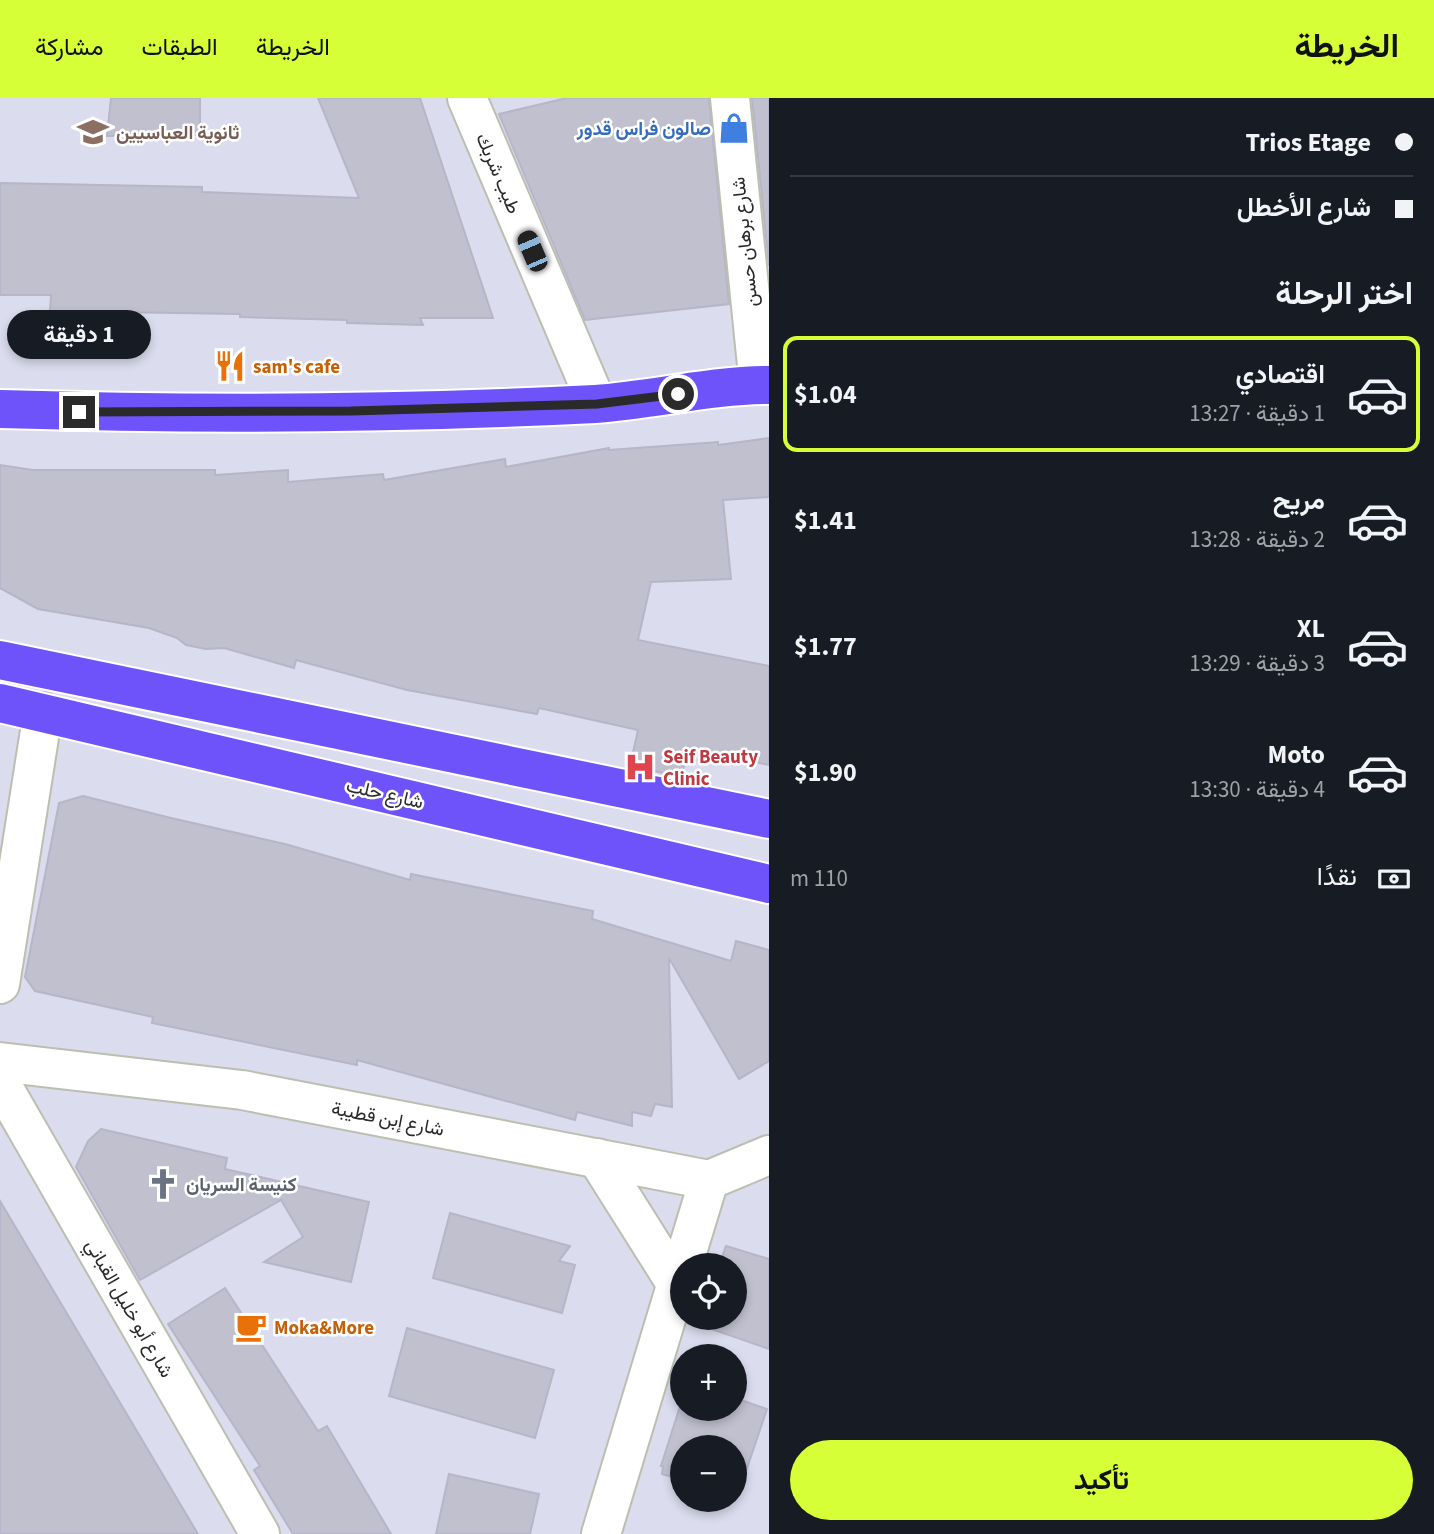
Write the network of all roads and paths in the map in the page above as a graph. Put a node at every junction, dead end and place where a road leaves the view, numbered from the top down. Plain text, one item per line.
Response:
1 (467, 98) edge
2 (730, 98) edge
3 (764, 385) edge
4 (597, 404) junction
5 (0, 410) edge
6 (0, 660) edge
7 (0, 703) edge
8 (43, 712) junction
9 (769, 819) edge
10 (769, 884) edge
11 (0, 984) edge
12 (0, 1062) edge
13 (0, 1082) edge
14 (769, 1155) edge
15 (597, 1158) junction
16 (709, 1180) junction
17 (687, 1253) edge
18 (670, 1257) edge
19 (670, 1308) edge
20 (260, 1534) edge
21 (601, 1534) edge

1 - 4 street, طيب شربك
2 - 3 street, شارع برهان حسن
3 - 4 main road
4 - 5 main road
6 - 9 main road
7 - 8 main road, شارع حلب
8 - 10 main road, شارع حلب
8 - 11 street
12 - 15 street, شارع إبن قطيبة
13 - 20 street, شارع أبو خليل القباني
14 - 16 street
15 - 16 street, شارع إبن قطيبة
15 - 18 street
16 - 17 street
19 - 21 street

